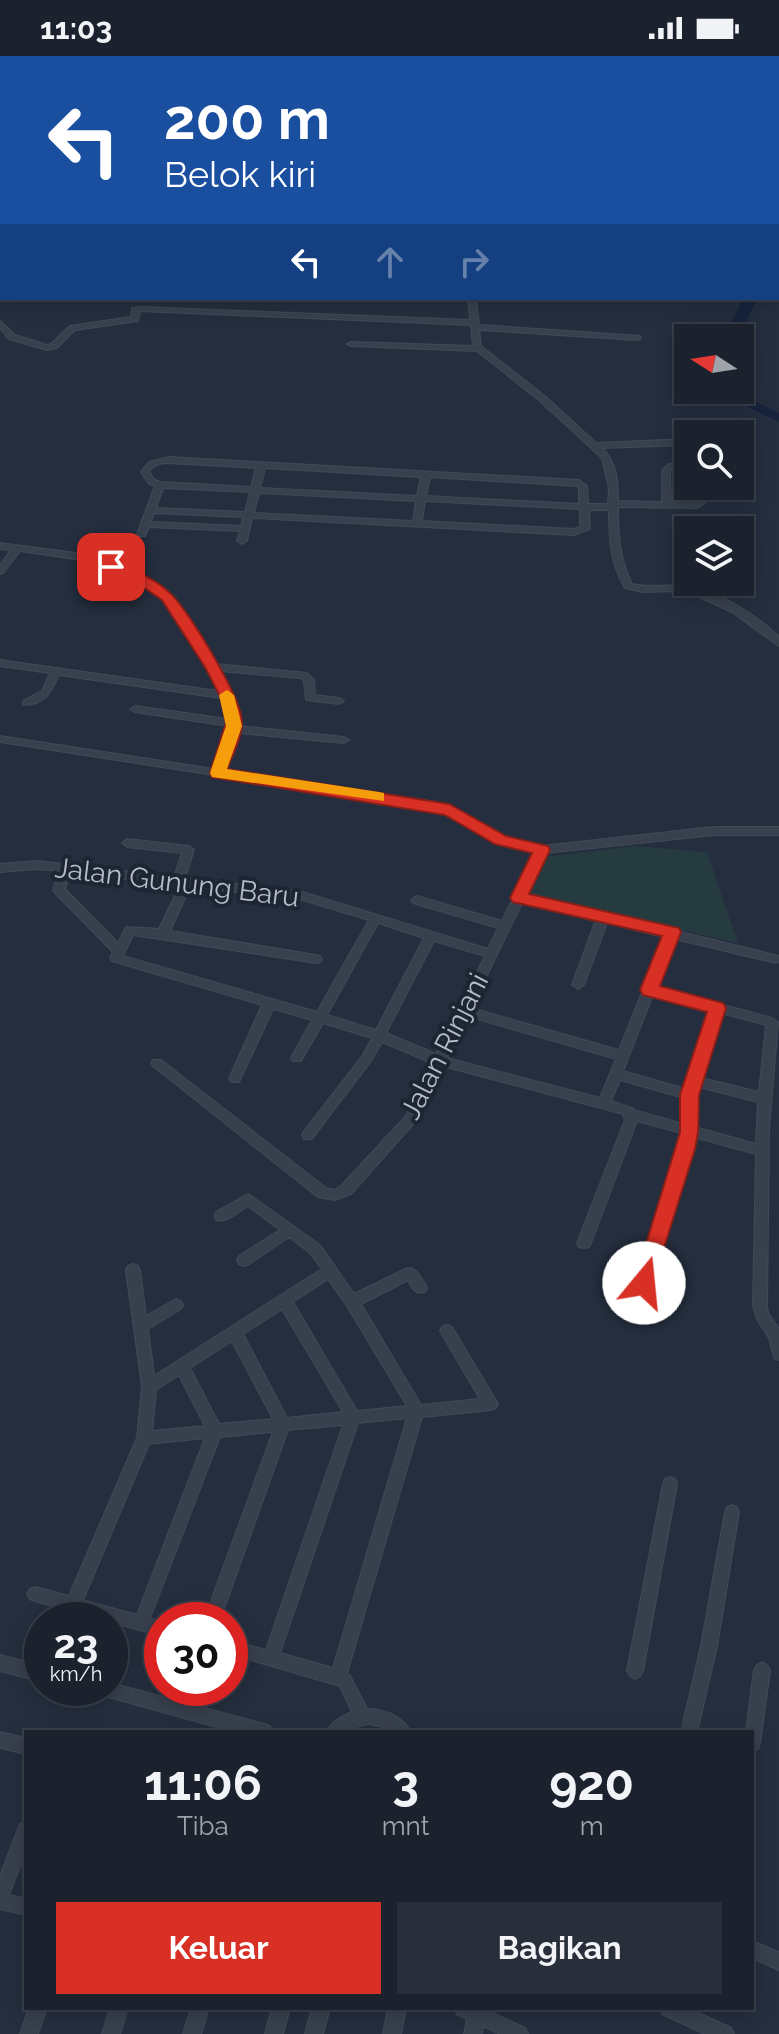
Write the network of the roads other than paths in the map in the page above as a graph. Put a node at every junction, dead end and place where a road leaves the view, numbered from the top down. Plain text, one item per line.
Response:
1 (472, 300) edge
2 (0, 323) edge
3 (475, 325) junction
4 (637, 338) dead end
5 (351, 344) dead end
6 (480, 349) junction
7 (674, 443) edge
8 (596, 446) junction
9 (674, 466) edge
10 (261, 467) junction
11 (426, 473) junction
12 (160, 485) junction
13 (255, 491) junction
14 (420, 499) junction
15 (700, 500) edge
16 (612, 505) junction
17 (667, 505) junction
18 (584, 507) junction
19 (152, 510) junction
20 (249, 515) junction
21 (417, 523) junction
22 (245, 529) junction
23 (242, 541) dead end
24 (0, 546) edge
25 (18, 548) junction
26 (0, 571) edge
27 (779, 643) edge
28 (0, 663) edge
29 (212, 667) junction
30 (56, 670) junction
31 (227, 696) junction
32 (339, 701) dead end
33 (27, 703) dead end
34 (135, 709) dead end
35 (234, 726) junction
36 (0, 739) edge
37 (344, 740) dead end
38 (218, 773) junction
39 (779, 831) edge
40 (127, 843) dead end
41 (542, 850) junction
42 (0, 868) edge
43 (66, 868) junction
44 (182, 881) junction
45 (519, 898) junction
46 (417, 900) dead end
47 (603, 917) junction
48 (375, 919) junction
49 (505, 926) junction
50 (672, 932) junction
51 (163, 934) junction
52 (431, 936) junction
53 (119, 951) junction
54 (491, 954) junction
55 (316, 959) dead end
56 (776, 959) dead end
57 (578, 985) dead end
58 (649, 990) junction
59 (269, 1004) junction
60 (717, 1008) junction
61 (463, 1010) junction
62 (319, 1018) junction
63 (378, 1035) junction
64 (623, 1056) junction
65 (297, 1058) dead end
66 (438, 1060) junction
67 (157, 1063) dead end
68 (616, 1074) junction
69 (235, 1079) dead end
70 (695, 1081) junction
71 (690, 1095) junction
72 (763, 1098) junction
73 (604, 1104) junction
74 (630, 1114) junction
75 (689, 1132) junction
76 (308, 1135) dead end
77 (761, 1150) junction
78 (221, 1216) dead end
79 (290, 1230) junction
80 (584, 1243) dead end
81 (244, 1260) dead end
82 (133, 1270) dead end
83 (330, 1271) junction
84 (644, 1283) dead end
85 (420, 1288) dead end
86 (285, 1301) junction
87 (352, 1302) junction
88 (176, 1305) dead end
89 (141, 1326) junction
90 (447, 1331) dead end
91 (235, 1333) junction
92 (779, 1354) edge
93 (182, 1367) junction
94 (149, 1387) junction
95 (417, 1410) junction
96 (353, 1417) junction
97 (283, 1424) junction
98 (215, 1431) junction
99 (144, 1438) junction
100 (670, 1484) dead end
101 (732, 1512) dead end
102 (35, 1594) dead end
103 (63, 1602) edge
104 (74, 1602) edge
105 (219, 1602) edge
106 (128, 1620) edge
107 (141, 1623) junction
108 (144, 1624) edge
109 (248, 1652) edge
110 (271, 1658) junction
111 (0, 1663) edge
112 (24, 1669) edge
113 (762, 1670) dead end
114 (635, 1671) dead end
115 (338, 1677) junction
116 (128, 1696) edge
117 (181, 1706) edge
118 (180, 1709) junction
119 (362, 1716) junction
120 (213, 1726) edge
121 (247, 1730) edge
122 (337, 1730) edge
123 (400, 1730) edge
124 (689, 1730) edge
125 (754, 1730) edge
126 (0, 1740) edge
127 (24, 1746) edge
128 (24, 1835) edge
129 (0, 1899) edge
130 (24, 1906) edge
131 (754, 1950) edge
132 (779, 1961) edge
133 (37, 2010) edge
134 (118, 2010) edge
135 (199, 2010) edge
136 (280, 2010) edge
137 (320, 2010) edge
138 (397, 2010) edge
139 (672, 2010) edge
140 (470, 2011) edge
141 (29, 2034) edge
142 (111, 2034) edge
143 (192, 2034) edge
144 (274, 2034) edge
145 (314, 2034) edge
146 (392, 2034) edge
147 (473, 2034) edge
148 (519, 2034) edge
149 (725, 2034) edge

1 - 3 street
2 - 3 street
3 - 4 street
3 - 6 street
5 - 6 street
6 - 8 street
7 - 8 street
8 - 16 street
9 - 17 street
10 - 11 street
10 - 12 street
10 - 13 street
11 - 14 street
11 - 18 street
12 - 13 street
12 - 19 street
13 - 14 street
13 - 20 street
14 - 18 street
14 - 21 street
15 - 17 street
16 - 17 street
16 - 18 street
16 - 27 street
18 - 21 street
19 - 20 street
19 - 22 street
20 - 21 street
20 - 22 street
22 - 23 street
24 - 25 street
25 - 26 street
25 - 29 street
28 - 30 street
29 - 31 street
29 - 32 street
30 - 31 street
30 - 33 street
31 - 35 street
34 - 35 street
35 - 37 street
35 - 38 street
36 - 38 street
38 - 41 street
39 - 41 street
40 - 44 street
41 - 45 street, Jalan Rinjani
42 - 43 street, Jalan Gunung Baru
43 - 44 street, Jalan Gunung Baru
43 - 53 street
44 - 48 street, Jalan Gunung Baru
44 - 51 street
45 - 47 street
45 - 49 street, Jalan Rinjani
46 - 49 street
47 - 50 street
47 - 57 street
48 - 52 street, Jalan Gunung Baru
48 - 62 street
49 - 54 street, Jalan Rinjani
50 - 56 street
50 - 58 street
51 - 53 street
51 - 55 street
52 - 54 street, Jalan Gunung Baru
52 - 63 street
53 - 59 street
54 - 61 street, Jalan Rinjani
58 - 60 street
58 - 64 street
59 - 62 street
59 - 69 street
60 - 70 street
60 - 72 street
61 - 64 street
61 - 66 street, Jalan Rinjani
62 - 63 street
62 - 65 street
63 - 66 street
63 - 76 street
64 - 68 street
66 - 67 street, Jalan Rinjani
66 - 73 street
68 - 71 street
68 - 73 street
70 - 71 street
70 - 72 street
71 - 75 street
72 - 77 street
73 - 74 street
74 - 75 street
74 - 80 street
75 - 77 street
75 - 84 street
77 - 92 street
78 - 79 street
79 - 81 street
79 - 83 street
82 - 89 street
83 - 86 street
83 - 87 street
85 - 87 street
86 - 91 street
86 - 96 street
87 - 95 street
88 - 89 street
89 - 94 street
90 - 95 street
91 - 93 street
91 - 97 street
93 - 94 street
93 - 98 street
94 - 99 street
95 - 96 street
95 - 115 street
96 - 97 street
96 - 110 street
97 - 98 street
97 - 105 street
98 - 99 street
98 - 107 street
99 - 104 street
100 - 114 street
101 - 124 street
102 - 103 street
106 - 107 street
107 - 108 street
109 - 110 street
110 - 115 street
111 - 112 street
113 - 125 street
115 - 119 street
116 - 118 street
117 - 118 street
118 - 120 street
119 - 122 street
119 - 123 street
120 - 121 street
126 - 127 street
128 - 129 street
129 - 130 street
131 - 132 street
133 - 141 street
134 - 142 street
135 - 143 street
136 - 144 street
137 - 145 street
138 - 146 street
139 - 149 street
140 - 147 street
140 - 148 street

